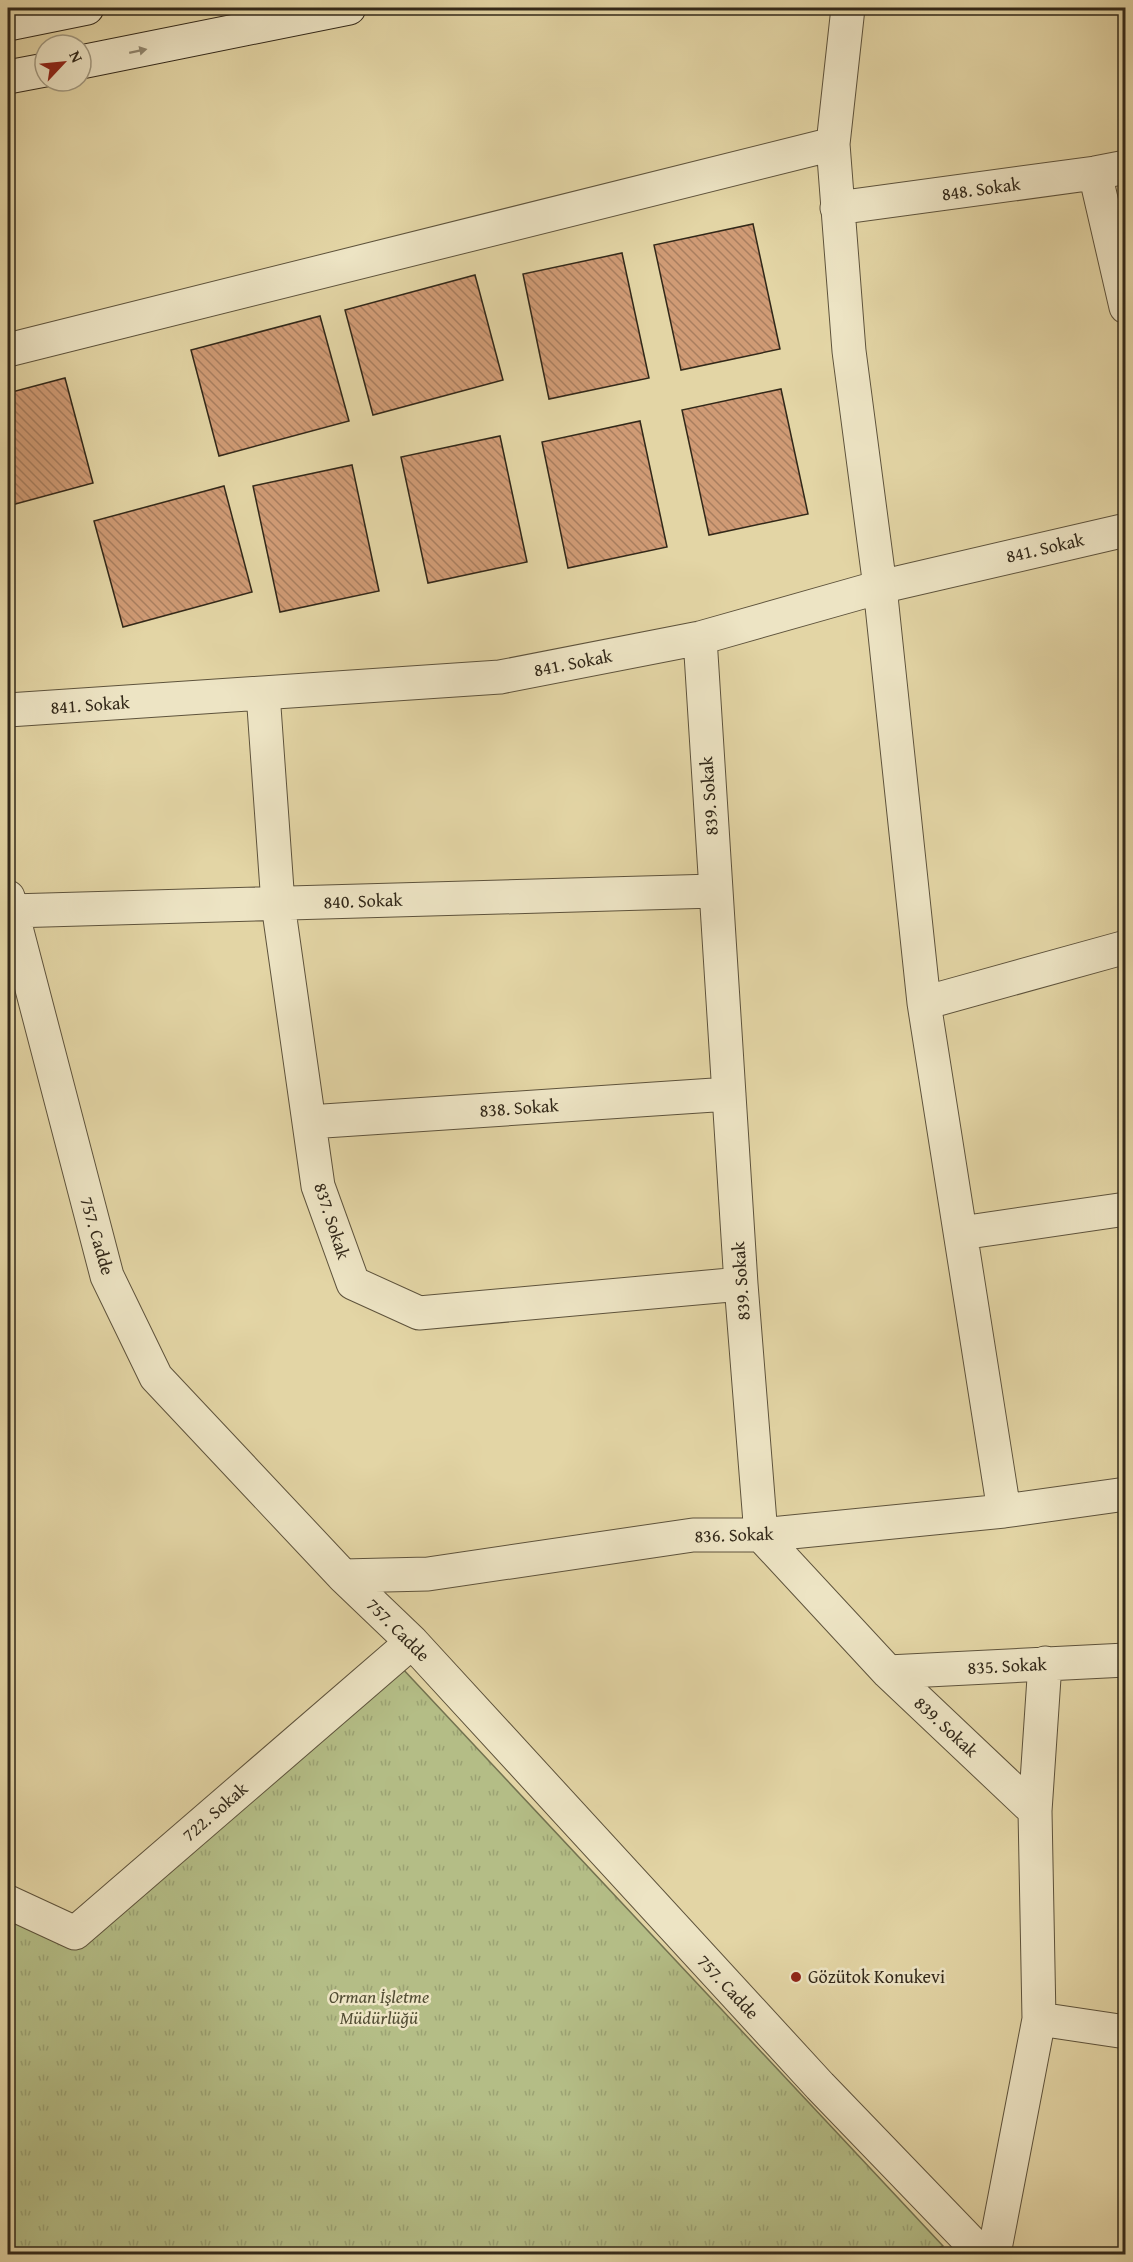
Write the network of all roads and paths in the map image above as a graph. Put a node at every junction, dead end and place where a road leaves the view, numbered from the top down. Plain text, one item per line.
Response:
1 (83, 8) edge
2 (349, 8) edge
3 (848, 8) edge
4 (8, 24) edge
5 (93, 60) edge
6 (33, 72) edge
7 (8, 77) edge
8 (833, 144) junction
9 (1110, 170) edge
10 (837, 208) junction
11 (1125, 307) edge
12 (8, 350) edge
13 (1125, 530) edge
14 (880, 587) junction
15 (700, 638) junction
16 (263, 693) junction
17 (8, 710) edge
18 (715, 891) junction
19 (278, 903) junction
20 (9, 904) edge
21 (1125, 946) edge
22 (924, 1003) junction
23 (21, 1005) edge
24 (729, 1094) junction
25 (309, 1122) junction
26 (1125, 1209) edge
27 (961, 1233) junction
28 (741, 1284) junction
29 (1125, 1494) edge
30 (1004, 1510) junction
31 (761, 1535) junction
32 (343, 1576) junction
33 (412, 1642) junction
34 (1125, 1659) edge
35 (1045, 1663) junction
36 (888, 1672) junction
37 (1035, 1811) junction
38 (8, 1902) edge
39 (1039, 2019) junction
40 (1125, 2032) edge
41 (982, 2254) edge
42 (994, 2254) edge

1 - 4 street
5 -> 2 street
3 - 8 street
6 - 7 street
8 - 10 street
8 - 12 street
9 - 10 street, 848. Sokak
9 - 11 street
10 - 14 street
13 - 14 street, 841. Sokak
14 - 15 street, 841. Sokak
14 - 22 street
15 - 16 street, 841. Sokak
15 - 18 street, 839. Sokak
16 - 17 street, 841. Sokak
16 - 19 street, 837. Sokak
18 - 19 street, 840. Sokak
18 - 24 street, 839. Sokak
19 - 20 street, 840. Sokak
19 - 25 street, 837. Sokak
20 - 23 street, 757. Cadde
21 - 22 street
22 - 27 street
23 - 32 street, 757. Cadde
24 - 25 street, 838. Sokak
24 - 28 street, 839. Sokak
25 - 28 street, 837. Sokak
26 - 27 street
27 - 30 street
28 - 31 street, 839. Sokak
29 - 30 street, 836. Sokak
30 - 31 street, 836. Sokak
31 - 32 street, 836. Sokak
31 - 36 street, 839. Sokak
32 - 33 street, 757. Cadde
33 - 38 street, 722. Sokak
33 - 41 street, 757. Cadde
34 - 35 street, 835. Sokak
35 - 36 street, 835. Sokak
35 - 37 street
36 - 37 street, 839. Sokak
37 - 39 street
39 - 40 street
39 - 42 street

